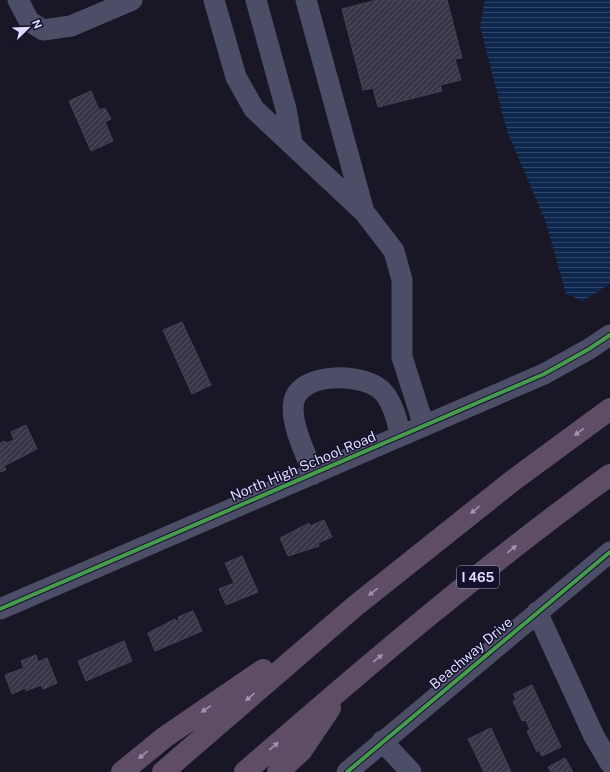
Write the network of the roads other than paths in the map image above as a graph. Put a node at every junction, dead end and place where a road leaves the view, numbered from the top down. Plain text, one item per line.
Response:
1 (18, 0) edge
2 (132, 0) edge
3 (214, 0) edge
4 (256, 0) edge
5 (306, 0) edge
6 (292, 143) junction
7 (364, 212) junction
8 (610, 335) edge
9 (610, 409) edge
10 (424, 426) junction
11 (401, 436) junction
12 (314, 474) junction
13 (610, 475) edge
14 (610, 552) edge
15 (354, 608) junction
16 (0, 609) edge
17 (538, 612) junction
18 (348, 682) junction
19 (382, 741) junction
20 (610, 763) edge
21 (122, 772) edge
22 (163, 772) edge
23 (244, 772) edge
24 (278, 772) edge
25 (347, 772) edge
26 (411, 772) edge

1 - 2 street
3 - 6 street
4 - 6 street
5 - 7 street
6 - 7 street
7 - 10 street
8 - 10 street, North High School Road
9 -> 15 highway
10 - 11 street, North High School Road
11 - 12 street, North High School Road
11 - 12 street
12 - 16 street, North High School Road
18 -> 13 highway, I 465
14 - 17 street, Beachway Drive
15 -> 21 highway
15 -> 22 highway
17 - 19 street, Beachway Drive
17 - 20 street
23 -> 18 highway, I 465
18 - 24 highway
19 - 25 street, Beachway Drive
19 - 26 street

